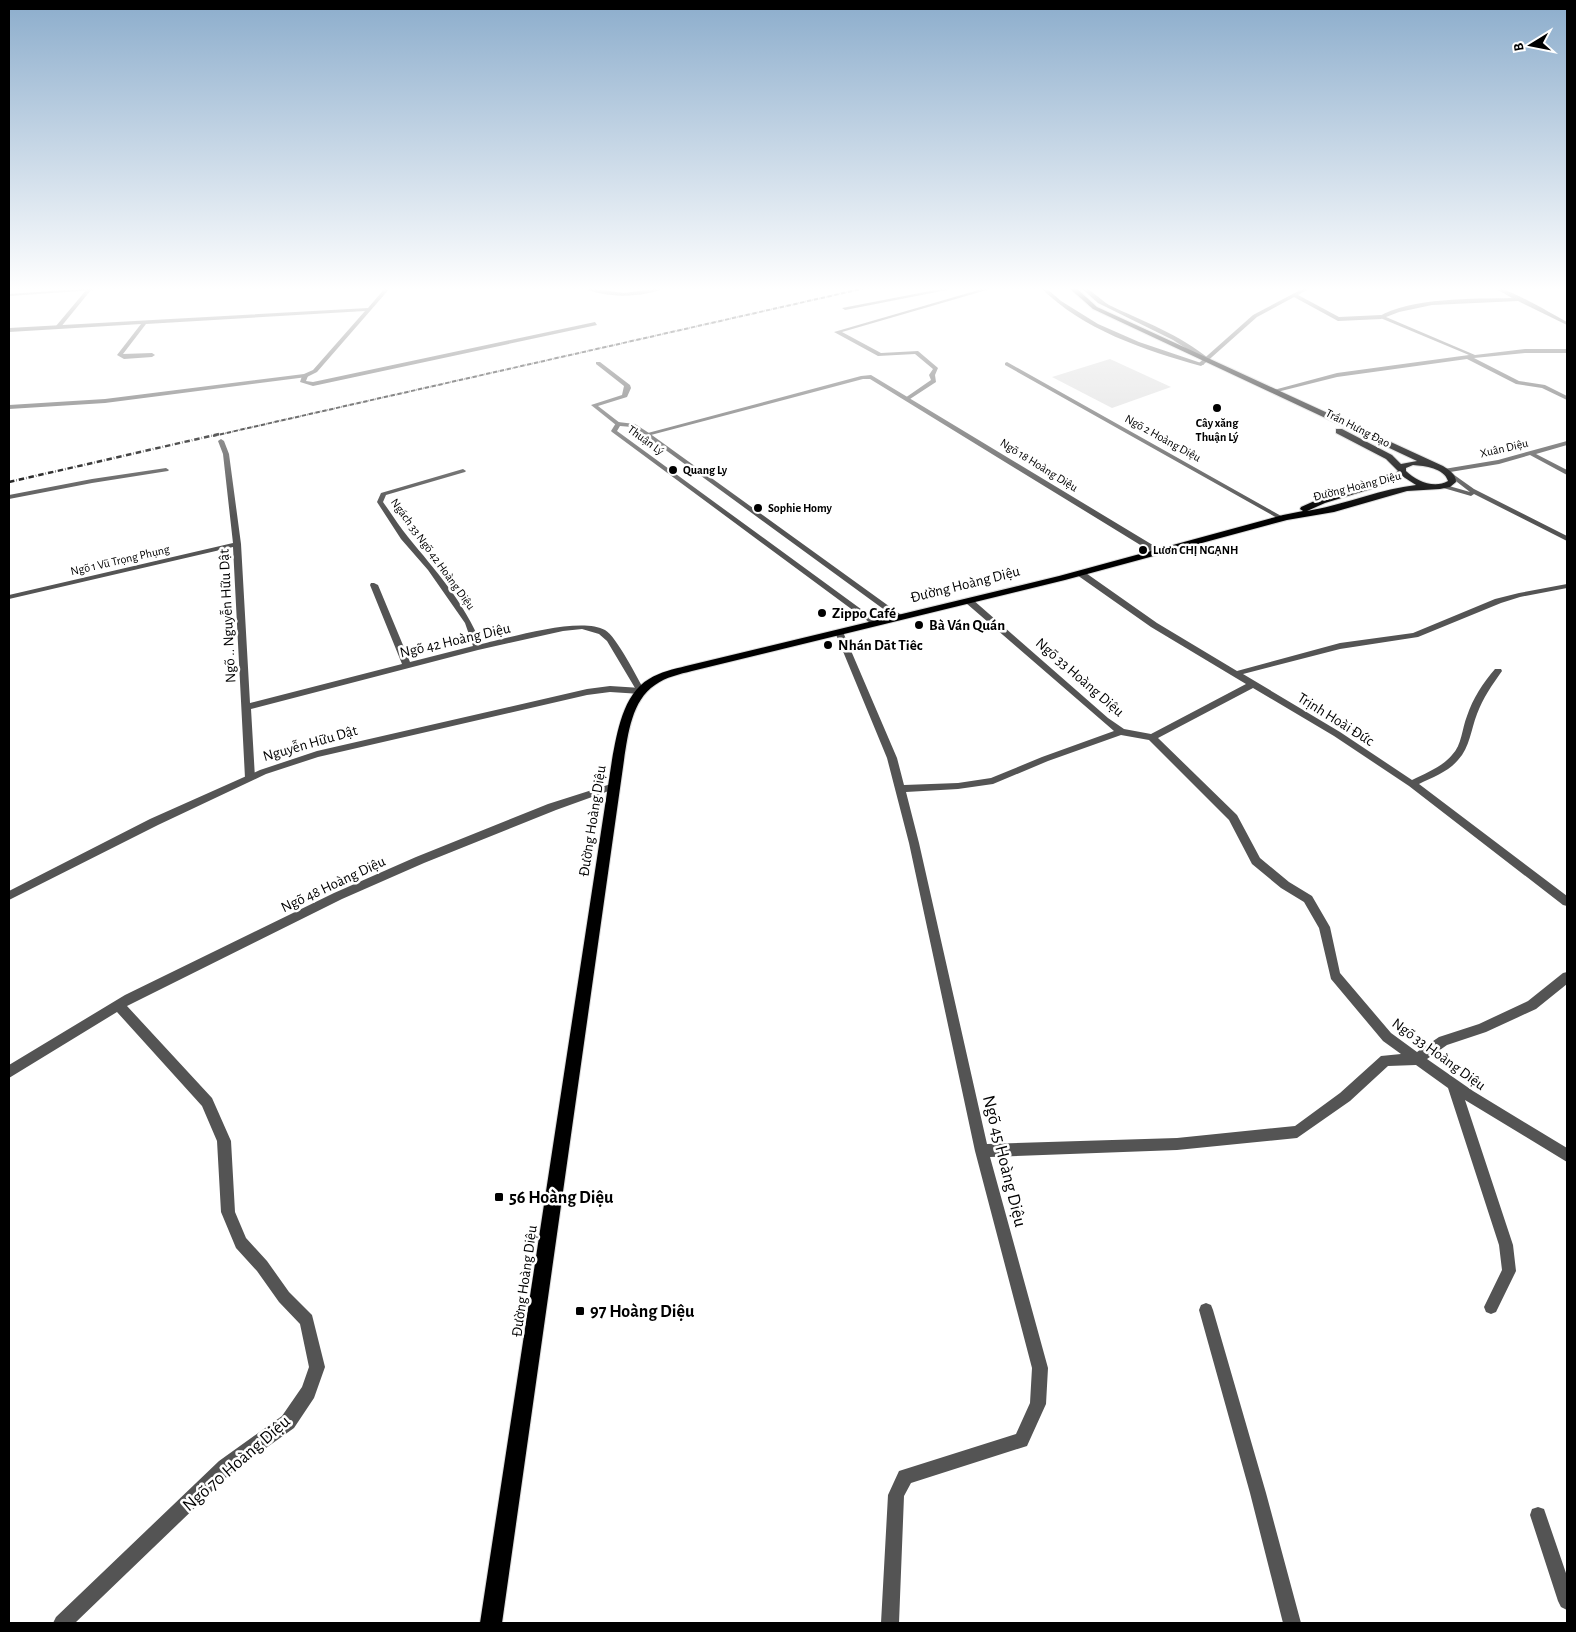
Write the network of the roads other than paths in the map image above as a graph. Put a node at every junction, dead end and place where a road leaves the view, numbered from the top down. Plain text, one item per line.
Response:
1 (322, 363) edge
2 (411, 363) edge
3 (598, 363) dead end
4 (929, 363) edge
5 (1206, 363) edge
6 (1207, 363) edge
7 (1421, 363) edge
8 (1484, 363) edge
9 (1007, 364) dead end
10 (305, 376) junction
11 (1273, 391) junction
12 (908, 398) junction
13 (1567, 398) edge
14 (9, 407) edge
15 (618, 424) junction
16 (647, 434) junction
17 (221, 441) dead end
18 (1567, 443) edge
19 (1530, 453) junction
20 (166, 470) dead end
21 (1401, 471) junction
22 (1444, 471) junction
23 (463, 472) dead end
24 (1567, 473) edge
25 (1438, 486) junction
26 (9, 497) edge
27 (1507, 508) junction
28 (1284, 517) junction
29 (1567, 538) edge
30 (237, 544) junction
31 (1158, 552) junction
32 (1080, 573) junction
33 (374, 585) dead end
34 (1567, 586) edge
35 (9, 597) edge
36 (969, 601) junction
37 (900, 617) junction
38 (876, 623) junction
39 (838, 632) junction
40 (478, 647) junction
41 (407, 665) junction
42 (1498, 671) dead end
43 (1235, 674) junction
44 (1253, 684) junction
45 (642, 691) junction
46 (246, 707) junction
47 (1121, 732) junction
48 (1152, 737) junction
49 (250, 778) junction
50 (1412, 784) junction
51 (614, 786) junction
52 (901, 789) junction
53 (9, 896) edge
54 (1567, 902) edge
55 (1567, 977) edge
56 (118, 1005) junction
57 (1417, 1058) junction
58 (9, 1072) edge
59 (1453, 1084) junction
60 (982, 1151) junction
61 (1567, 1155) edge
62 (1491, 1307) dead end
63 (1206, 1310) dead end
64 (1538, 1515) dead end
65 (1567, 1601) edge
66 (487, 1621) edge
67 (62, 1623) edge
68 (890, 1623) edge
69 (1292, 1623) edge

1 - 10 street
2 - 10 street
3 - 15 street
4 - 12 street
5 - 21 main road, Trần Hưng Đạo
6 - 11 main road
7 - 11 street
8 - 13 street
9 - 28 street, Ngõ 2 Hoàng Diệu
10 - 14 street
11 - 22 main road
12 - 16 street, Ngõ 18 Hoàng Diệu
12 - 31 street, Ngõ 18 Hoàng Diệu
15 - 16 street, Thuận Lý
15 - 38 street, Thuận Lý
16 - 37 street, Thuận Lý
17 - 30 street, Ngõ .. Nguyễn Hữu Dật
18 - 19 street, Xuân Diệu
19 - 22 street, Xuân Diệu
19 - 24 street
20 - 26 street
21 - 22 main road, Đường Hoàng Diệu
21 - 25 main road, Trần Hưng Đạo
21 - 28 main road, Đường Hoàng Diệu
22 - 25 main road
22 - 27 street
23 - 40 street, Ngách 33 Ngõ 42 Hoàng Diệu
25 - 27 street
25 - 28 main road, Đường Hoàng Diệu
27 - 29 street
28 - 31 main road, Đường Hoàng Diệu
30 - 35 street, Ngõ 1 Vũ Trọng Phụng
30 - 46 street, Ngõ .. Nguyễn Hữu Dật
31 - 32 main road, Đường Hoàng Diệu
32 - 36 main road, Đường Hoàng Diệu
32 - 43 street, Trịnh Hoài Đức
33 - 41 street
34 - 43 street
36 - 37 main road, Đường Hoàng Diệu
36 - 47 street, Ngõ 33 Hoàng Diệu
37 - 38 main road, Đường Hoàng Diệu
38 - 39 main road, Đường Hoàng Diệu
39 - 45 main road, Đường Hoàng Diệu
39 - 52 street, Ngõ 45 Hoàng Diệu
40 - 41 street, Ngõ 42 Hoàng Diệu
40 - 45 street, Ngõ 42 Hoàng Diệu
41 - 46 street, Ngõ 42 Hoàng Diệu
42 - 50 street
43 - 44 street, Trịnh Hoài Đức
44 - 48 street
44 - 50 street, Trịnh Hoài Đức
45 - 49 street, Nguyễn Hữu Dật
45 - 51 main road, Đường Hoàng Diệu
46 - 49 street, Ngõ .. Nguyễn Hữu Dật
47 - 48 street, Ngõ 33 Hoàng Diệu
47 - 52 street
48 - 57 street, Ngõ 33 Hoàng Diệu
49 - 53 street, Nguyễn Hữu Dật
50 - 54 street, Trịnh Hoài Đức
51 - 56 street, Ngõ 48 Hoàng Diệu
51 - 66 main road, Đường Hoàng Diệu
52 - 60 street, Ngõ 45 Hoàng Diệu
55 - 57 street
56 - 58 street, Ngõ 48 Hoàng Diệu
56 - 67 street, Ngõ 70 Hoàng Diệu
57 - 59 street, Ngõ 33 Hoàng Diệu
57 - 60 street
59 - 61 street, Ngõ 33 Hoàng Diệu
59 - 62 street
60 - 68 street, Ngõ 45 Hoàng Diệu
63 - 69 street
64 - 65 street

